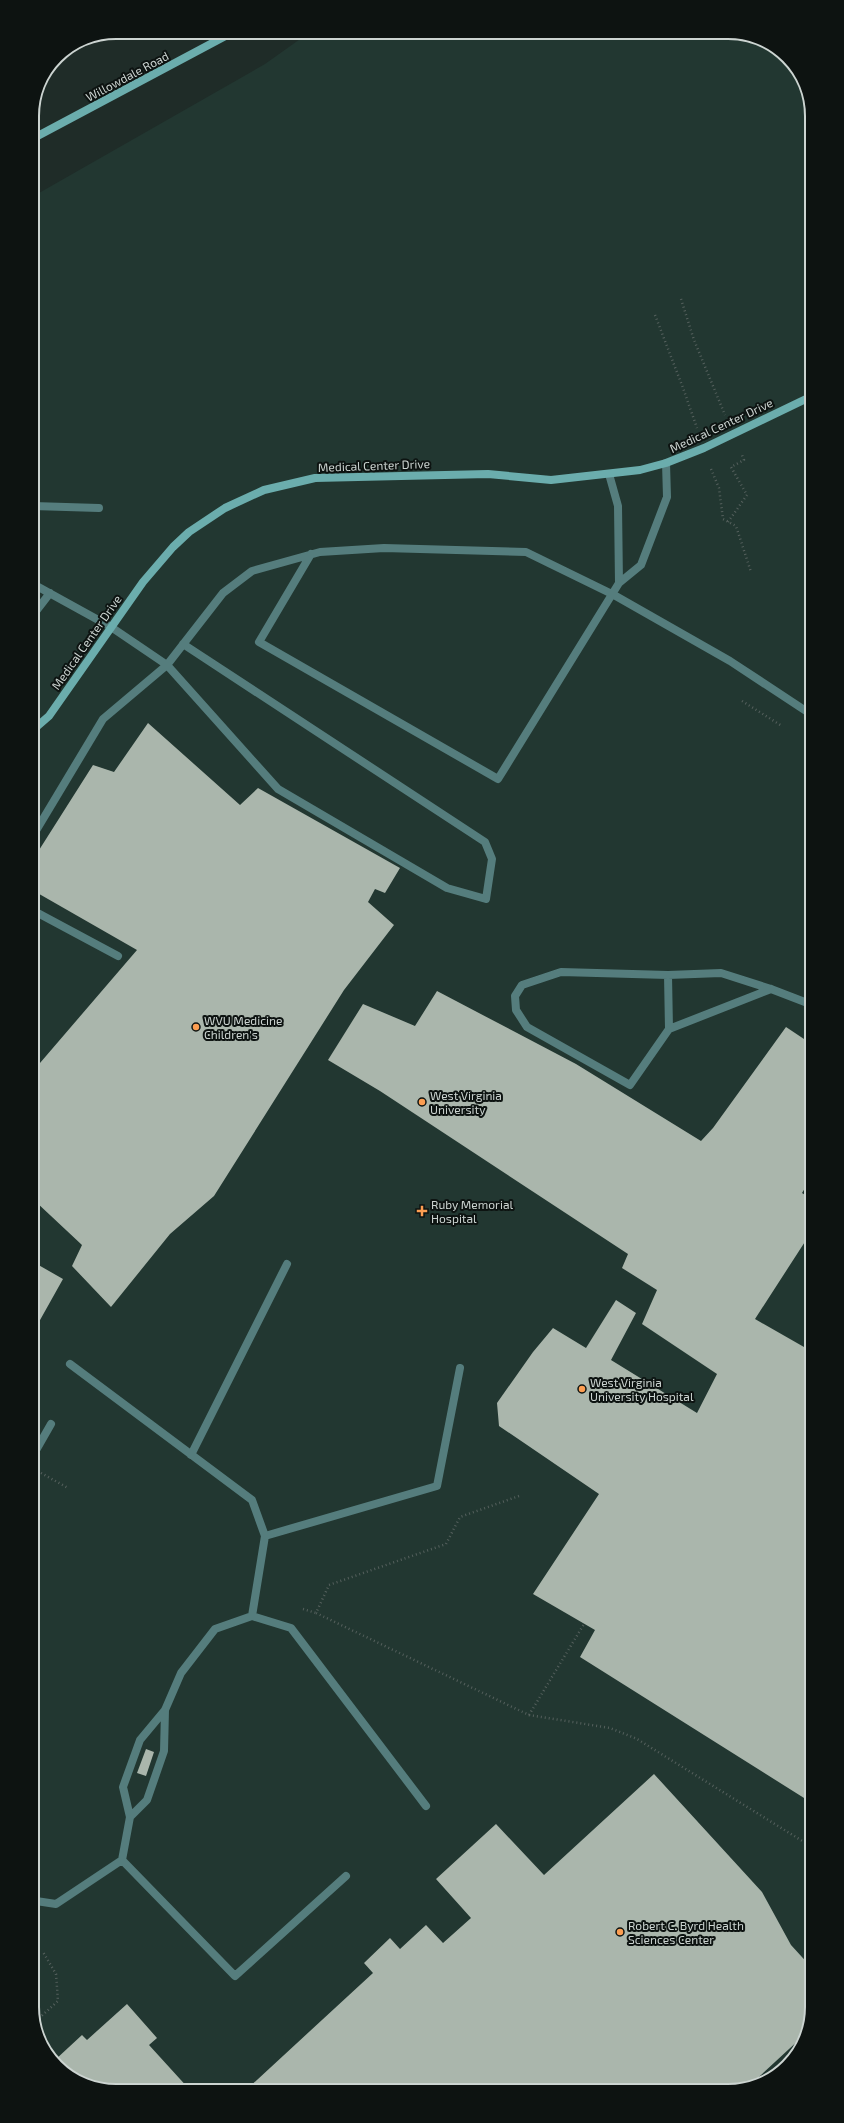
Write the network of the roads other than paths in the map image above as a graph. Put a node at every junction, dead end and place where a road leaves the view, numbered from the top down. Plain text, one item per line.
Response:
1 (220, 39) edge
2 (39, 135) edge
3 (805, 399) edge
4 (666, 463) junction
5 (609, 474) junction
6 (39, 506) edge
7 (99, 508) dead end
8 (311, 554) junction
9 (619, 583) junction
10 (39, 587) edge
11 (50, 593) junction
12 (614, 595) junction
13 (39, 607) edge
14 (111, 627) junction
15 (183, 644) junction
16 (167, 666) junction
17 (805, 710) edge
18 (39, 725) edge
19 (39, 826) edge
20 (39, 914) edge
21 (118, 956) dead end
22 (668, 975) junction
23 (771, 988) junction
24 (805, 1002) edge
25 (669, 1029) junction
26 (287, 1264) dead end
27 (70, 1364) dead end
28 (460, 1368) dead end
29 (51, 1424) dead end
30 (39, 1445) edge
31 (191, 1455) junction
32 (265, 1536) junction
33 (252, 1616) junction
34 (165, 1710) junction
35 (426, 1806) dead end
36 (130, 1817) junction
37 (122, 1860) junction
38 (346, 1876) dead end
39 (39, 1901) edge

1 - 2 street, Willowdale Road
3 - 4 street, Medical Center Drive
4 - 5 street, Medical Center Drive
4 - 9 lane
5 - 9 lane
5 - 14 street, Medical Center Drive
6 - 7 lane
8 - 12 lane
8 - 12 lane
8 - 15 lane
9 - 12 lane
10 - 11 lane
11 - 13 lane
11 - 14 lane
12 - 17 lane
14 - 16 lane
14 - 18 street, Medical Center Drive
15 - 16 lane
15 - 16 lane
16 - 19 lane
20 - 21 lane
22 - 23 lane
22 - 25 lane
22 - 25 lane
23 - 24 lane
23 - 25 lane
26 - 31 lane
27 - 31 lane
28 - 32 lane
29 - 30 lane
31 - 32 lane
32 - 33 lane
33 - 34 lane
33 - 35 lane
34 - 36 lane
34 - 36 lane
36 - 37 lane
37 - 38 lane
37 - 39 lane

